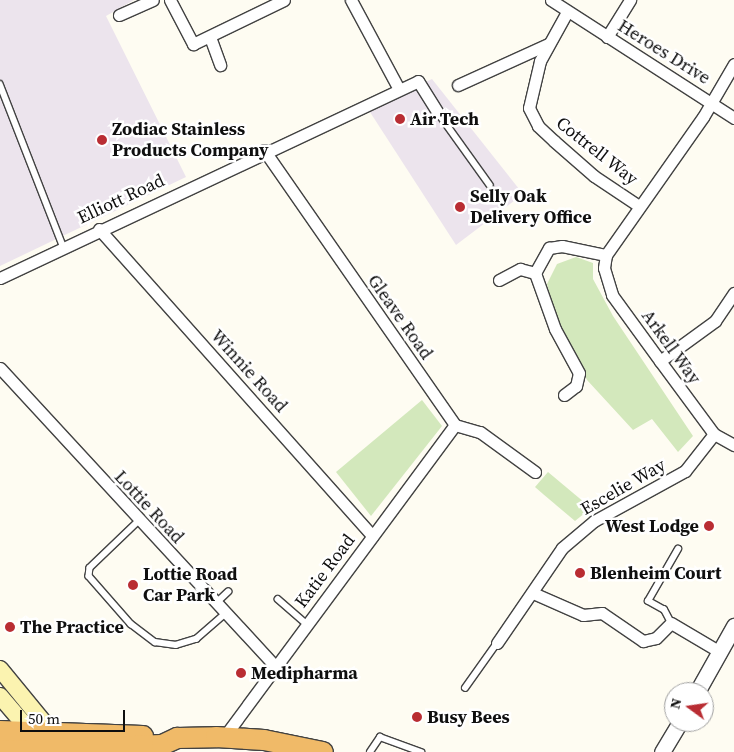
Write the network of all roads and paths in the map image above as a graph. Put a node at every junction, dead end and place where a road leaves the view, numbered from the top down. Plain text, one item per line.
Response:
1 (153, 0) edge
2 (170, 0) edge
3 (284, 0) edge
4 (351, 0) edge
5 (551, 0) edge
6 (630, 0) edge
7 (566, 12) junction
8 (119, 15) dead end
9 (210, 37) junction
10 (607, 37) junction
11 (548, 44) junction
12 (734, 64) edge
13 (220, 66) dead end
14 (0, 84) edge
15 (458, 85) dead end
16 (399, 89) junction
17 (712, 102) junction
18 (437, 111) joint
19 (734, 118) edge
20 (264, 150) junction
21 (490, 185) dead end
22 (640, 206) junction
23 (99, 229) junction
24 (63, 246) junction
25 (606, 256) junction
26 (535, 273) junction
27 (0, 278) edge
28 (499, 280) dead end
29 (734, 293) edge
30 (660, 362) junction
31 (0, 368) edge
32 (564, 395) dead end
33 (455, 425) junction
34 (714, 434) junction
35 (734, 445) edge
36 (535, 472) dead end
37 (138, 522) junction
38 (373, 536) junction
39 (678, 549) dead end
40 (228, 592) dead end
41 (533, 593) junction
42 (278, 599) dead end
43 (215, 604) junction
44 (225, 614) junction
45 (671, 623) junction
46 (307, 624) junction
47 (734, 626) edge
48 (497, 643) joint
49 (720, 652) junction
50 (276, 667) junction
51 (0, 669) edge
52 (703, 682) edge
53 (465, 688) dead end
54 (0, 696) edge
55 (50, 730) junction
56 (0, 731) edge
57 (30, 731) junction
58 (674, 732) edge
59 (224, 737) junction
60 (164, 745) edge
61 (2, 751) edge
62 (56, 751) edge
63 (323, 752) edge
64 (370, 752) edge
65 (421, 752) edge
66 (662, 752) edge

1 - 8 street
2 - 9 street
3 - 9 street
4 - 16 street
5 - 7 street, Heroes Drive
6 - 10 street
7 - 10 street, Heroes Drive
7 - 11 street, Cottrell Way
9 - 13 street
10 - 17 street, Heroes Drive
11 - 15 street
11 - 22 street, Cottrell Way
12 - 17 street
14 - 24 lane
16 - 18 street, Elliott Road
16 - 20 street, Elliott Road
17 - 19 street, Heroes Drive
17 - 22 street
18 - 21 lane
20 - 23 street, Elliott Road
20 - 33 street, Gleave Road
22 - 25 street
23 - 24 street, Elliott Road
23 - 38 street, Winnie Road
24 - 27 street, Elliott Road
25 - 26 street
25 - 30 street, Arkell Way
26 - 28 street
26 - 32 street
29 - 30 street
30 - 34 street, Arkell Way
31 - 37 street, Lottie Road
33 - 36 street
33 - 38 street, Katie Road
34 - 35 street, Arkell Way
34 - 41 street, Escelie Way
37 - 43 street, Lottie Road
37 - 44 lane
38 - 46 street, Katie Road
39 - 45 lane
40 - 43 lane
41 - 45 street
41 - 48 street, Escelie Way
42 - 46 lane
43 - 44 street, Lottie Road
44 - 50 street, Lottie Road
45 - 49 street
46 - 50 street, Katie Road
47 - 49 street
48 - 53 lane
49 - 52 street
50 - 59 street, Katie Road
51 - 55 main road
54 - 57 main road
55 - 57 highway
55 - 60 highway
55 - 62 highway
56 - 57 highway
57 - 62 main road
58 - 66 street
59 - 60 highway
59 - 63 highway
60 - 62 highway
61 - 62 highway
64 - 65 lane

